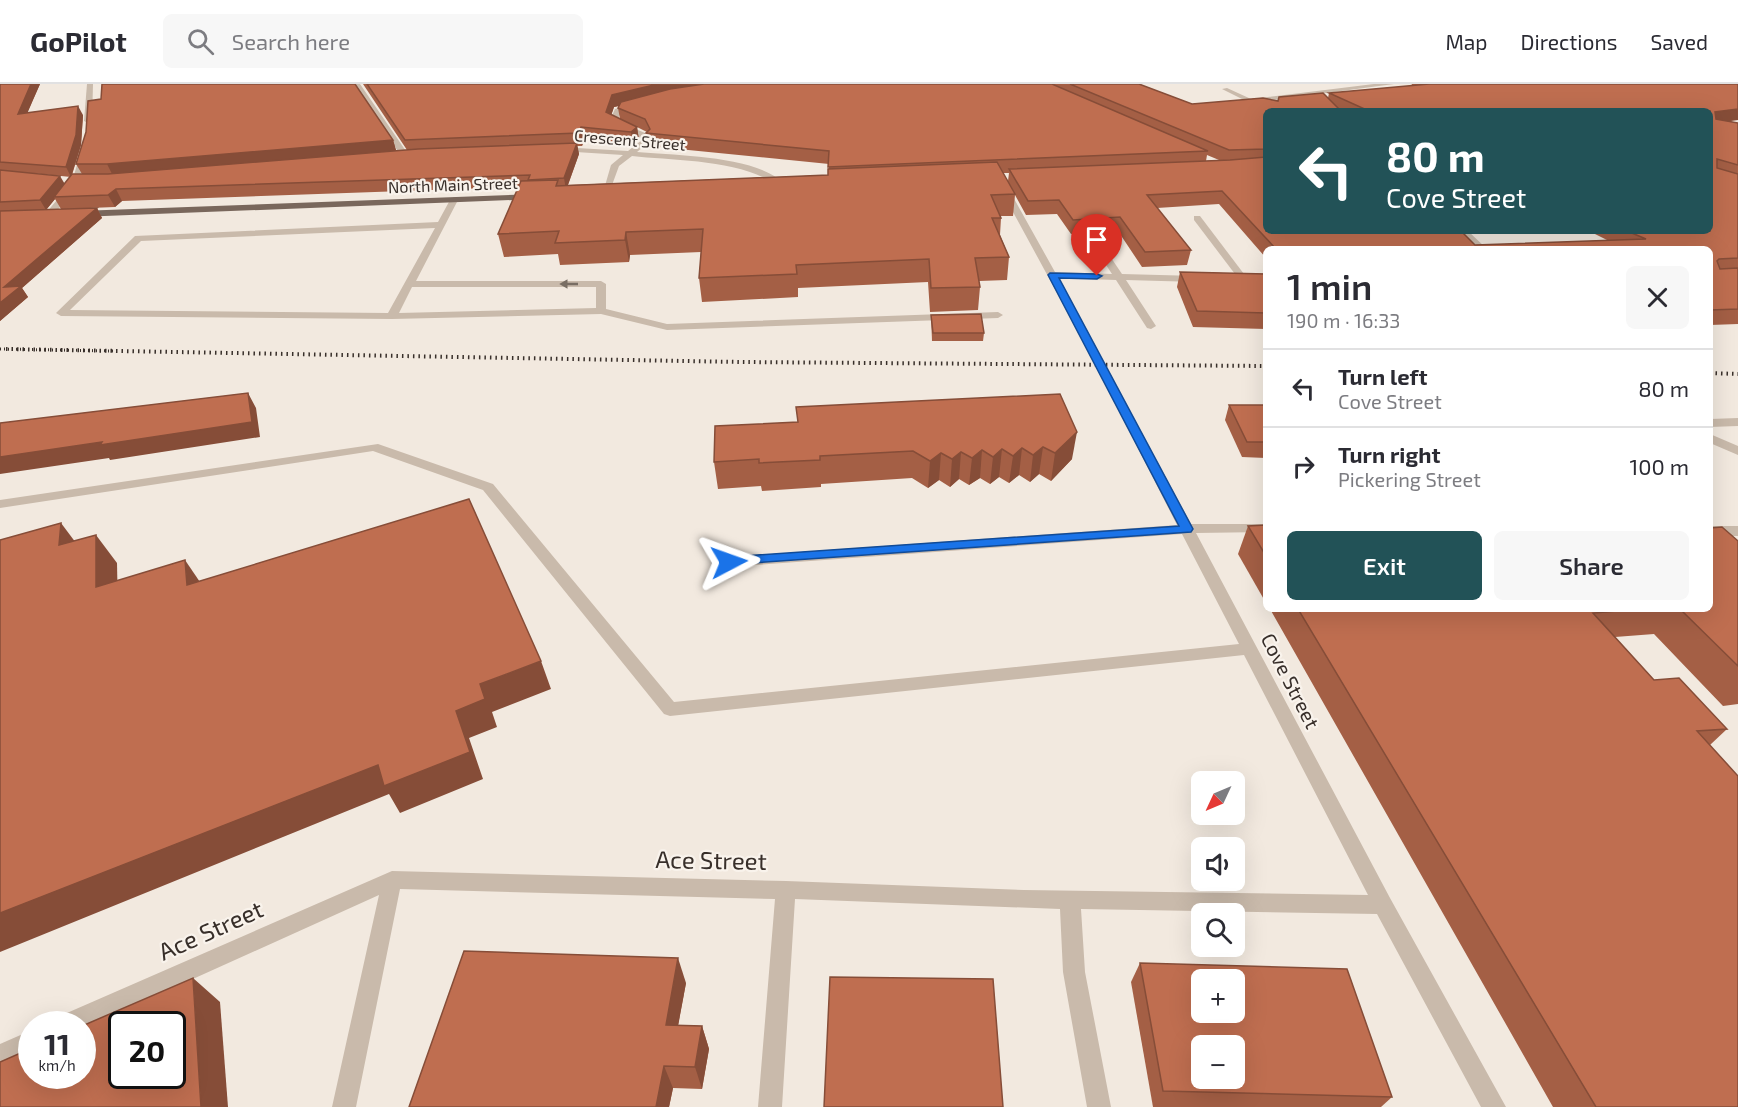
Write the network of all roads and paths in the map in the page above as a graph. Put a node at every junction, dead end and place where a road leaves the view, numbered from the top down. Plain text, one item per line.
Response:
1 (90, 84) edge
2 (357, 84) edge
3 (1391, 84) edge
4 (1225, 89) dead end
5 (1250, 101) junction
6 (641, 104) edge
7 (1265, 108) edge
8 (87, 135) edge
9 (87, 145) edge
10 (550, 149) edge
11 (627, 153) junction
12 (396, 158) edge
13 (999, 178) joint
14 (1011, 178) edge
15 (66, 181) edge
16 (81, 182) junction
17 (784, 187) junction
18 (795, 187) edge
19 (772, 188) edge
20 (605, 194) junction
21 (616, 194) edge
22 (594, 195) edge
23 (549, 196) edge
24 (454, 200) junction
25 (44, 215) joint
26 (1197, 218) dead end
27 (440, 225) junction
28 (1466, 234) edge
29 (1094, 239) edge
30 (1479, 246) edge
31 (1053, 275) junction
32 (1120, 277) junction
33 (1210, 279) edge
34 (1233, 280) edge
35 (409, 284) junction
36 (601, 311) junction
37 (998, 315) dead end
38 (392, 316) junction
39 (1151, 326) dead end
40 (1738, 422) edge
41 (1713, 423) edge
42 (1713, 440) edge
43 (1738, 452) edge
44 (0, 504) edge
45 (1263, 528) edge
46 (1187, 529) junction
47 (1713, 531) edge
48 (1738, 531) edge
49 (729, 562) dead end
50 (1250, 650) junction
51 (392, 880) junction
52 (786, 890) junction
53 (1070, 900) junction
54 (1383, 905) junction
55 (96, 1012) edge
56 (18, 1047) edge
57 (0, 1055) edge
58 (345, 1107) edge
59 (770, 1107) edge
60 (1099, 1107) edge
61 (1494, 1107) edge

1 - 8 street
2 - 12 street
3 - 5 street
4 - 5 street
5 - 7 street
6 - 11 street
9 - 16 street
10 - 11 street, Crescent Street
11 - 17 street, Crescent Street
11 - 20 street
13 - 14 main road
13 - 31 street, Cove Street
15 - 16 street
16 - 25 street
17 - 18 main road
17 - 19 main road
20 - 21 main road
20 - 22 main road
23 - 24 main road, North Main Street
24 - 25 main road, North Main Street
24 - 27 street
26 - 34 street
27 - 35 street
27 - 38 street
28 - 30 street
29 - 32 street
31 - 32 street
31 - 46 street, Cove Street
32 - 33 street
32 - 39 street
36 -> 35 street
35 - 38 street
36 - 37 street
36 - 38 street
40 - 41 street
42 - 43 street
44 - 50 street
45 - 46 street
46 - 49 street
46 - 50 street, Cove Street
47 - 48 street
50 - 54 street, Cove Street
51 - 52 street, Ace Street
51 - 55 street, Ace Street
51 - 58 street
52 - 53 street, Ace Street
52 - 59 street
53 - 54 street, Ace Street
53 - 60 street
54 - 61 street, Cove Street
56 - 57 street

